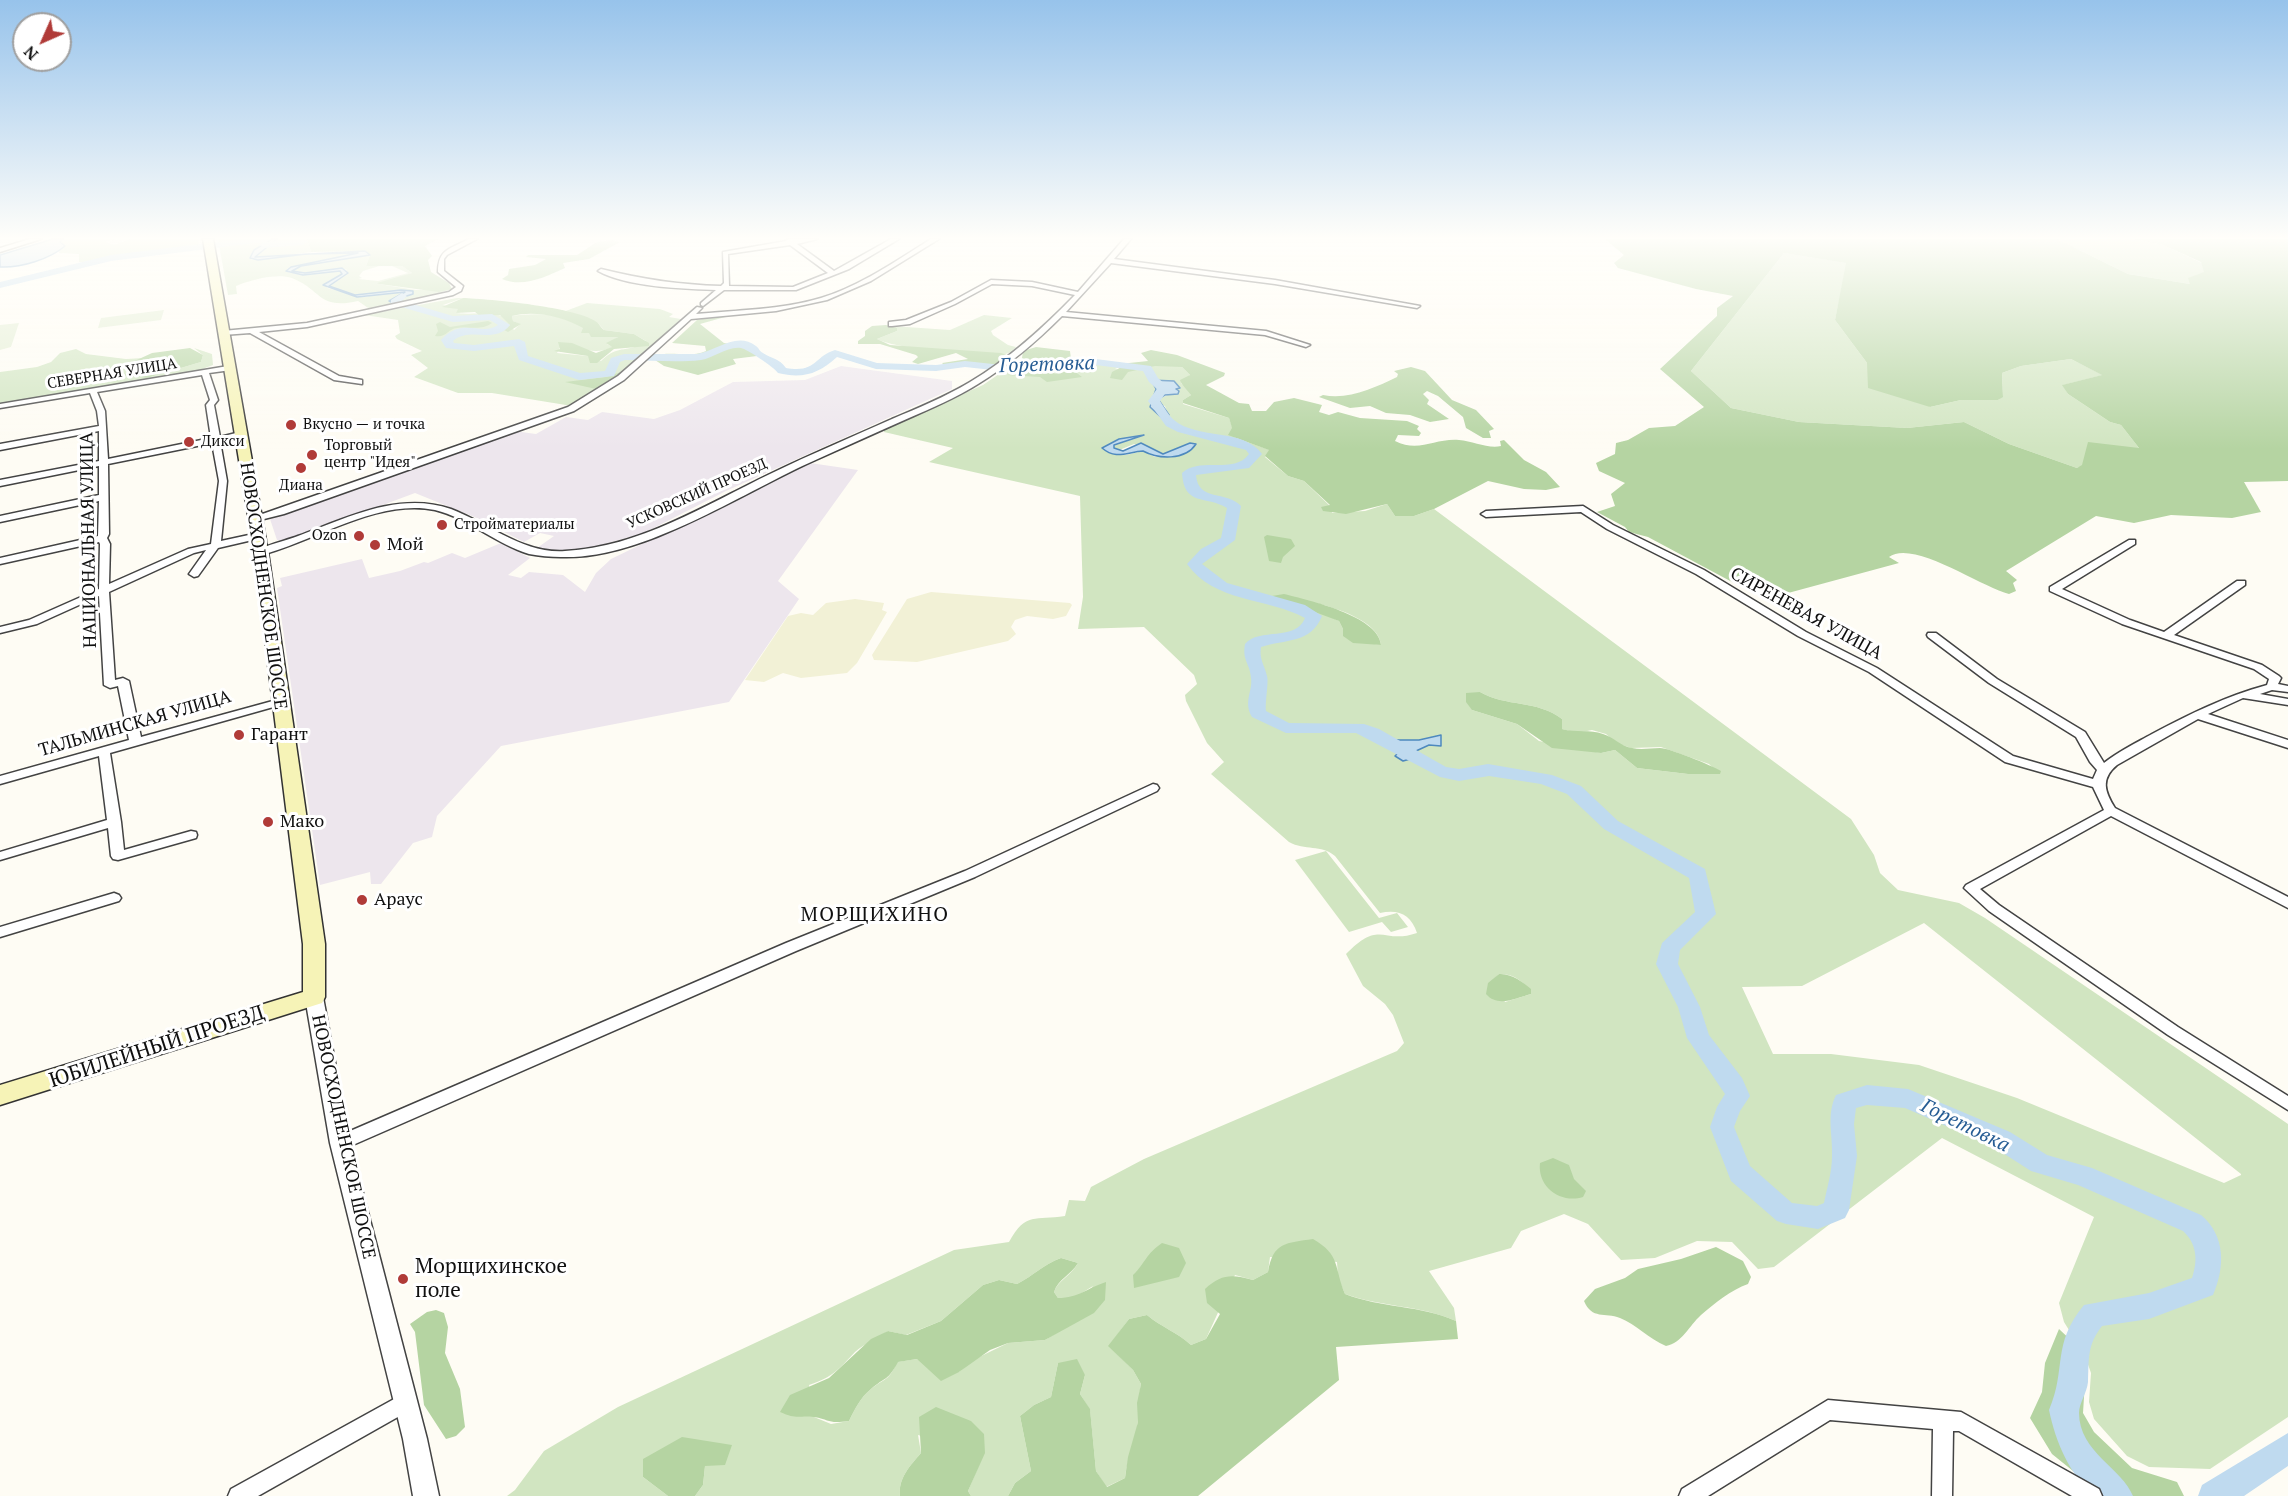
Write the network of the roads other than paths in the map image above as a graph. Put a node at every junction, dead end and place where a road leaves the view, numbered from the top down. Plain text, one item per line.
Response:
1 (218, 309) edge
2 (383, 309) edge
3 (697, 309) edge
4 (761, 309) edge
5 (939, 309) edge
6 (1067, 309) edge
7 (1063, 314) junction
8 (687, 317) junction
9 (892, 324) dead end
10 (251, 330) junction
11 (222, 333) junction
12 (1306, 345) dead end
13 (228, 368) junction
14 (205, 372) junction
15 (359, 382) dead end
16 (93, 391) junction
17 (0, 406) edge
18 (103, 428) junction
19 (240, 435) junction
20 (215, 440) junction
21 (0, 447) edge
22 (104, 462) junction
23 (0, 483) edge
24 (104, 497) junction
25 (1486, 514) dead end
26 (256, 518) junction
27 (0, 519) edge
28 (102, 538) junction
29 (2132, 542) dead end
30 (216, 544) junction
31 (260, 544) junction
32 (0, 561) edge
33 (194, 574) dead end
34 (2241, 583) dead end
35 (104, 590) junction
36 (0, 630) edge
37 (1932, 635) dead end
38 (2165, 636) junction
39 (2272, 687) junction
40 (2288, 689) edge
41 (2241, 695) junction
42 (280, 702) junction
43 (2288, 702) edge
44 (2199, 715) junction
45 (136, 743) junction
46 (2288, 744) edge
47 (105, 752) junction
48 (2104, 769) junction
49 (0, 780) edge
50 (2099, 785) junction
51 (1153, 788) dead end
52 (2111, 811) junction
53 (115, 822) junction
54 (191, 835) dead end
55 (0, 856) edge
56 (114, 898) dead end
57 (2288, 903) edge
58 (0, 932) edge
59 (314, 998) junction
60 (0, 1095) edge
61 (2288, 1104) edge
62 (340, 1143) junction
63 (405, 1402) junction
64 (1943, 1422) junction
65 (238, 1496) edge
66 (426, 1496) edge
67 (1689, 1496) edge
68 (1942, 1496) edge
69 (2092, 1496) edge

1 - 11 main road, НОВОСХОДНЕНСКОЕ ШОССЕ
2 - 10 street
3 - 8 street
4 - 8 street
5 - 9 street
6 - 7 street, УСКОВСКИЙ ПРОЕЗД
7 - 12 street
7 - 31 street, УСКОВСКИЙ ПРОЕЗД
8 - 26 street
10 - 11 street
10 - 15 street
11 - 13 main road, НОВОСХОДНЕНСКОЕ ШОССЕ
13 - 14 street, СЕВЕРНАЯ УЛИЦА
13 - 19 main road, НОВОСХОДНЕНСКОЕ ШОССЕ
14 - 16 street, СЕВЕРНАЯ УЛИЦА
14 - 20 street
16 - 17 street, СЕВЕРНАЯ УЛИЦА
16 - 18 street, НАЦИОНАЛЬНАЯ УЛИЦА
18 - 21 street
18 - 22 street, НАЦИОНАЛЬНАЯ УЛИЦА
19 - 20 street
19 - 26 main road, НОВОСХОДНЕНСКОЕ ШОССЕ
20 - 22 street
20 - 30 street
22 - 23 street
22 - 24 street, НАЦИОНАЛЬНАЯ УЛИЦА
24 - 27 street
24 - 28 street, НАЦИОНАЛЬНАЯ УЛИЦА
25 - 50 street, СИРЕНЕВАЯ УЛИЦА
26 - 31 main road, НОВОСХОДНЕНСКОЕ ШОССЕ
28 - 32 street
28 - 35 street, НАЦИОНАЛЬНАЯ УЛИЦА
29 - 38 street
30 - 31 street, УСКОВСКИЙ ПРОЕЗД
30 - 33 street
30 - 35 street, УСКОВСКИЙ ПРОЕЗД
31 - 42 main road, НОВОСХОДНЕНСКОЕ ШОССЕ
34 - 38 street
35 - 36 street, УСКОВСКИЙ ПРОЕЗД
35 - 45 street, НАЦИОНАЛЬНАЯ УЛИЦА
37 - 48 street
38 - 39 street
39 - 40 street
39 - 41 street
41 - 43 street
41 - 44 street
42 - 45 street, ТАЛЬМИНСКАЯ УЛИЦА
42 - 59 main road, НОВОСХОДНЕНСКОЕ ШОССЕ
44 - 46 street
44 - 48 street
45 - 47 street, ТАЛЬМИНСКАЯ УЛИЦА
47 - 49 street, ТАЛЬМИНСКАЯ УЛИЦА
47 - 53 street
48 - 50 street
50 - 52 street
51 - 62 street
52 - 57 street
52 - 61 street
53 - 54 street
53 - 55 street
56 - 58 street
59 - 60 main road, ЮБИЛЕЙНЫЙ ПРОЕЗД
59 - 62 street, НОВОСХОДНЕНСКОЕ ШОССЕ
62 - 63 street, НОВОСХОДНЕНСКОЕ ШОССЕ
63 - 65 street
63 - 66 street, НОВОСХОДНЕНСКОЕ ШОССЕ
64 - 67 street
64 - 68 street
64 - 69 street

